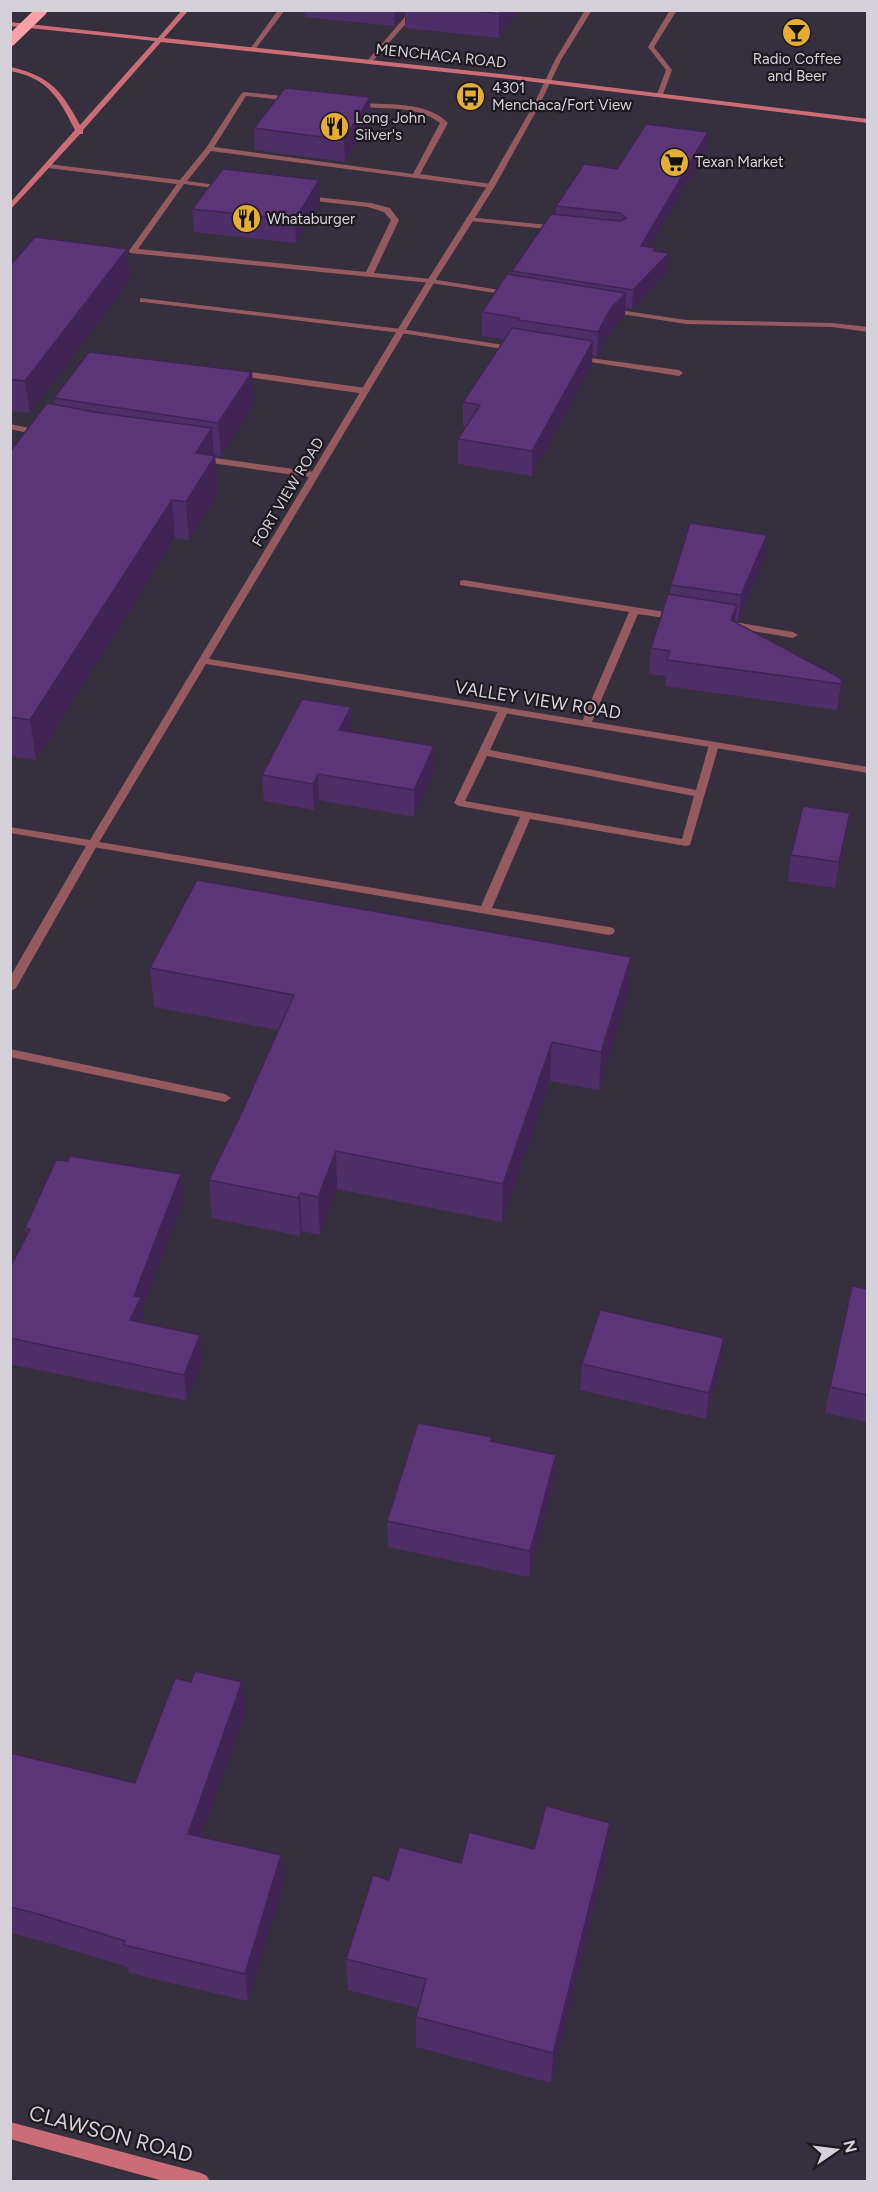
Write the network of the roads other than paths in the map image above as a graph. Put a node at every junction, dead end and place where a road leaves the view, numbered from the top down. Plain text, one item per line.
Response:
1 (42, 10) edge
2 (186, 10) edge
3 (282, 10) edge
4 (415, 10) edge
5 (589, 10) edge
6 (674, 10) edge
7 (10, 24) edge
8 (160, 40) junction
9 (10, 41) edge
10 (252, 50) junction
11 (369, 62) junction
12 (10, 69) edge
13 (547, 81) junction
14 (660, 94) junction
15 (302, 100) edge
16 (348, 104) edge
17 (867, 121) edge
18 (80, 132) junction
19 (209, 149) junction
20 (48, 166) junction
21 (416, 175) junction
22 (182, 182) junction
23 (491, 186) junction
24 (235, 189) edge
25 (301, 197) edge
26 (10, 208) edge
27 (470, 219) junction
28 (572, 230) edge
29 (369, 274) junction
30 (431, 281) junction
31 (523, 296) edge
32 (143, 300) dead end
33 (605, 309) edge
34 (867, 330) edge
35 (401, 331) junction
36 (529, 351) edge
37 (564, 356) edge
38 (227, 372) edge
39 (679, 373) dead end
40 (366, 391) junction
41 (10, 426) edge
42 (55, 435) edge
43 (190, 457) edge
44 (315, 475) junction
45 (463, 583) dead end
46 (636, 610) junction
47 (692, 619) edge
48 (714, 622) edge
49 (793, 635) dead end
50 (204, 662) junction
51 (503, 711) junction
52 (586, 724) junction
53 (714, 745) junction
54 (484, 752) junction
55 (867, 770) edge
56 (700, 794) junction
57 (526, 815) junction
58 (10, 830) edge
59 (93, 844) junction
60 (485, 910) junction
61 (609, 932) dead end
62 (10, 988) edge
63 (10, 1053) edge
64 (225, 1098) dead end
65 (10, 2130) edge
66 (201, 2181) edge

1 - 9 highway, bridge
2 - 8 main road
3 - 10 street
4 - 11 street
5 - 13 street, FORT VIEW ROAD
6 - 14 street
7 - 8 main road, MENCHACA ROAD
8 - 10 main road, MENCHACA ROAD
8 - 18 main road
10 - 11 main road, MENCHACA ROAD
11 - 13 main road, MENCHACA ROAD
12 - 18 main road
13 - 14 main road, MENCHACA ROAD
13 - 23 street, FORT VIEW ROAD
14 - 17 main road, MENCHACA ROAD
15 - 19 street
16 - 21 street
18 - 20 main road
19 - 21 street
19 - 22 street
20 - 22 street
20 - 26 main road
21 - 23 street
22 - 24 street
22 - 29 street
23 - 27 street, FORT VIEW ROAD
25 - 29 street
27 - 28 street
27 - 30 street, FORT VIEW ROAD
29 - 30 street
30 - 31 street
30 - 35 street, FORT VIEW ROAD
32 - 35 street
33 - 34 street
35 - 36 street
35 - 40 street, FORT VIEW ROAD
37 - 39 street
38 - 40 street
40 - 44 street, FORT VIEW ROAD
41 - 42 street
43 - 44 street
44 - 50 street, FORT VIEW ROAD
45 - 46 street
46 - 47 street
46 - 52 street
48 - 49 street
50 - 51 street, VALLEY VIEW ROAD
50 - 59 street, FORT VIEW ROAD
51 - 52 street, VALLEY VIEW ROAD
51 - 54 street
52 - 53 street, VALLEY VIEW ROAD
53 - 55 street, VALLEY VIEW ROAD
53 - 56 street
54 - 56 street
54 - 57 street
56 - 57 street
57 - 60 street
58 - 59 street
59 - 60 street
59 - 62 street, FORT VIEW ROAD
60 - 61 street
63 - 64 street
65 - 66 main road, CLAWSON ROAD

